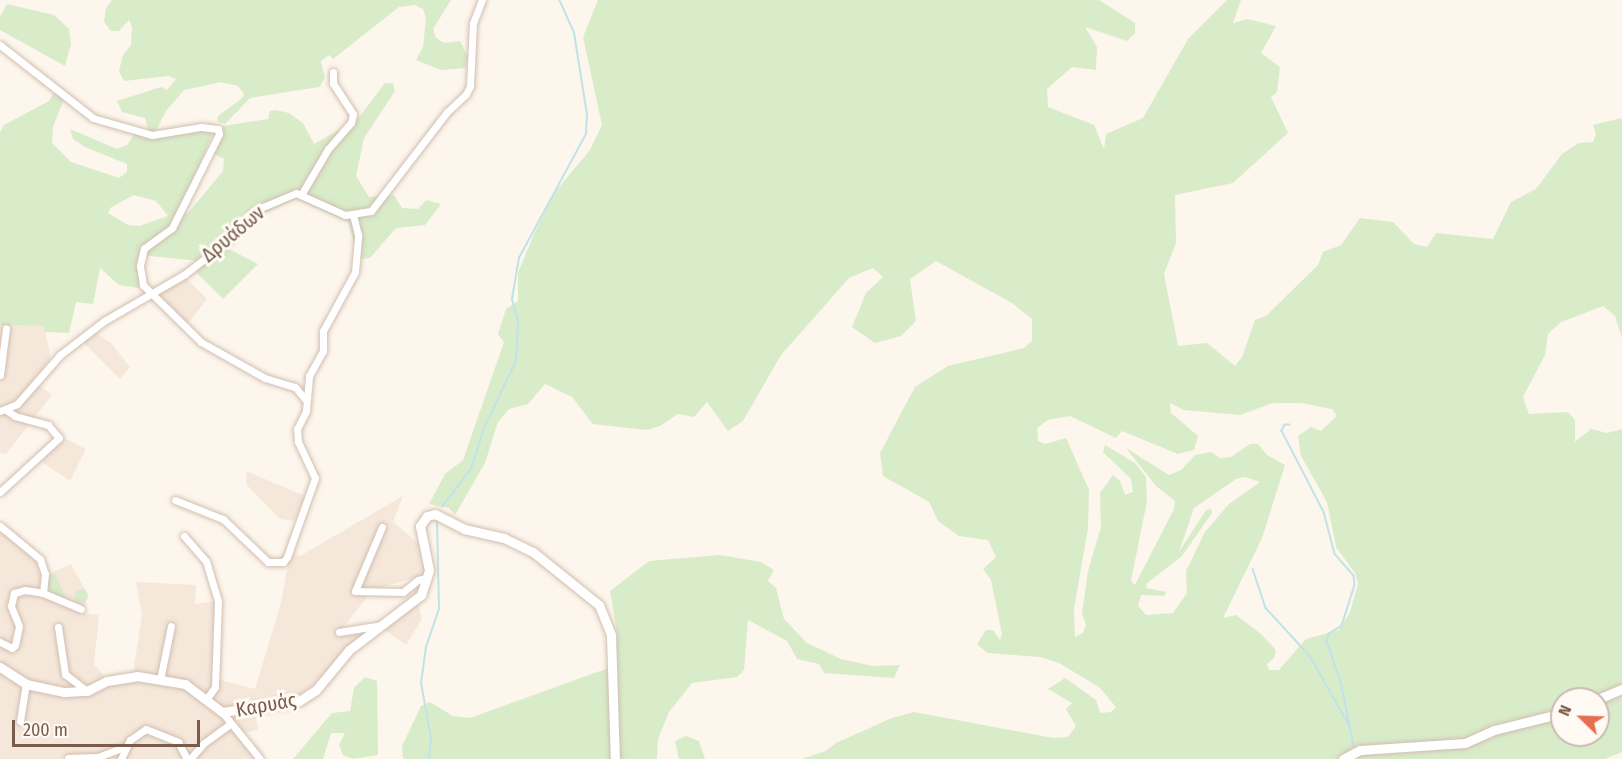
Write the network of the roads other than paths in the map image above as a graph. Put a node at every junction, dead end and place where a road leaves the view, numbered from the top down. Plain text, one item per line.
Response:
1 (482, 0) edge
2 (0, 45) edge
3 (333, 72) dead end
4 (301, 195) junction
5 (353, 215) junction
6 (149, 294) junction
7 (6, 328) dead end
8 (0, 375) edge
9 (306, 400) junction
10 (3, 410) edge
11 (0, 492) edge
12 (175, 500) dead end
13 (0, 526) edge
14 (382, 527) dead end
15 (184, 536) dead end
16 (428, 577) junction
17 (44, 593) junction
18 (81, 609) dead end
19 (382, 625) junction
20 (171, 626) dead end
21 (58, 627) dead end
22 (339, 633) dead end
23 (0, 642) edge
24 (0, 667) edge
25 (160, 680) junction
26 (26, 684) junction
27 (87, 691) junction
28 (206, 700) junction
29 (222, 712) junction
30 (1550, 716) edge
31 (20, 721) dead end
32 (230, 724) junction
33 (126, 746) junction
34 (68, 758) edge
35 (121, 759) edge
36 (188, 759) edge
37 (260, 759) edge
38 (615, 759) edge
39 (1343, 759) edge

1 - 5 street
2 - 6 street
3 - 4 street
4 - 5 street
4 - 6 street, Δρυάδων
5 - 9 street
6 - 9 street
6 - 10 street, Δρυάδων
7 - 8 street
9 - 12 street
10 - 11 street
13 - 17 street
14 - 16 street
15 - 28 street
16 - 19 street, Καρυάς
16 - 38 street
17 - 18 street
17 - 23 street
19 - 22 street
19 - 29 street, Καρυάς
20 - 25 street
21 - 27 street
24 - 26 street, Καρυάς
25 - 27 street, Καρυάς
25 - 28 street, Καρυάς
26 - 27 street, Καρυάς
26 - 31 street
28 - 29 street, Καρυάς
29 - 32 street
30 - 39 street
32 - 36 street
32 - 37 street
33 - 34 street
33 - 35 street
33 - 36 street

